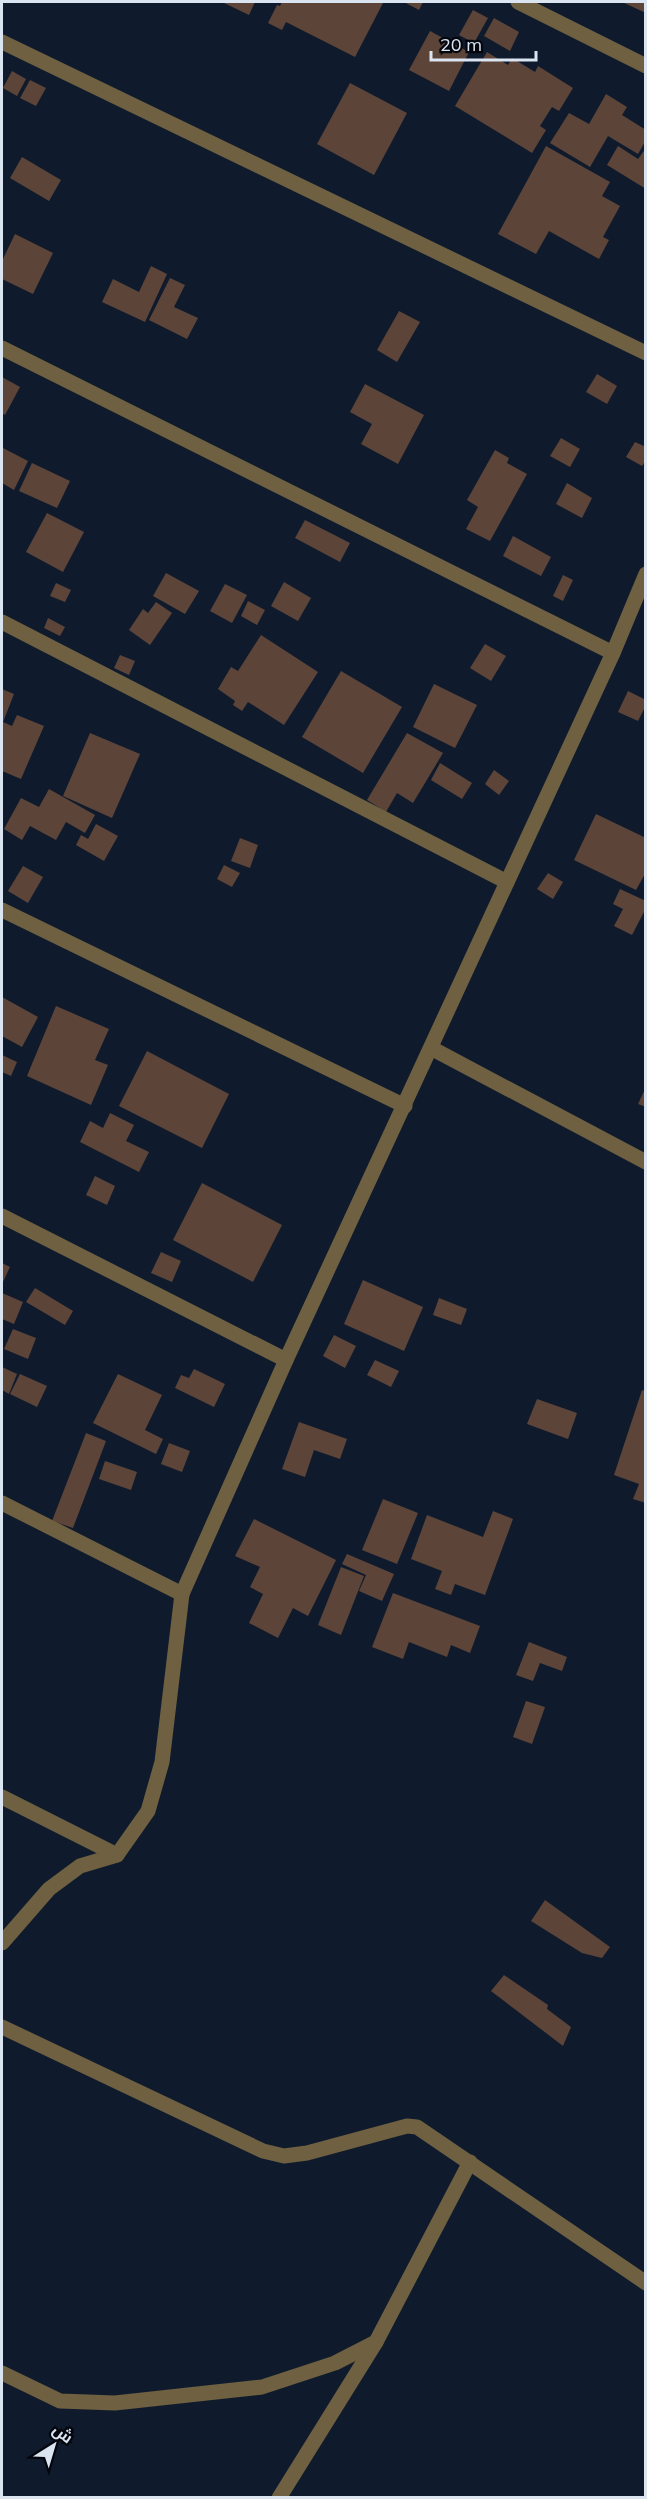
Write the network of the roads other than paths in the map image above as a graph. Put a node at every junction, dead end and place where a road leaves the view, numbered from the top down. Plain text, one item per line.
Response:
1 (518, 2) edge
2 (2, 42) edge
3 (645, 66) edge
4 (2, 348) edge
5 (645, 353) edge
6 (645, 574) edge
7 (2, 622) edge
8 (613, 653) junction
9 (507, 882) junction
10 (2, 910) edge
11 (431, 1048) junction
12 (405, 1106) junction
13 (645, 1162) edge
14 (2, 1216) edge
15 (286, 1360) junction
16 (2, 1503) edge
17 (182, 1594) junction
18 (2, 1797) edge
19 (117, 1855) junction
20 (2, 1943) edge
21 (2, 2027) edge
22 (470, 2162) junction
23 (645, 2283) edge
24 (376, 2342) junction
25 (2, 2373) edge
26 (279, 2498) edge

1 - 3 street
2 - 5 street
4 - 8 street
6 - 8 street
7 - 9 street
8 - 9 street
9 - 11 street
10 - 12 street
11 - 12 street
11 - 13 street
12 - 15 street
14 - 15 street
15 - 17 street
16 - 17 street
17 - 19 street
18 - 19 street
19 - 20 street
21 - 22 street
22 - 23 street
22 - 24 street
24 - 25 street
24 - 26 street

